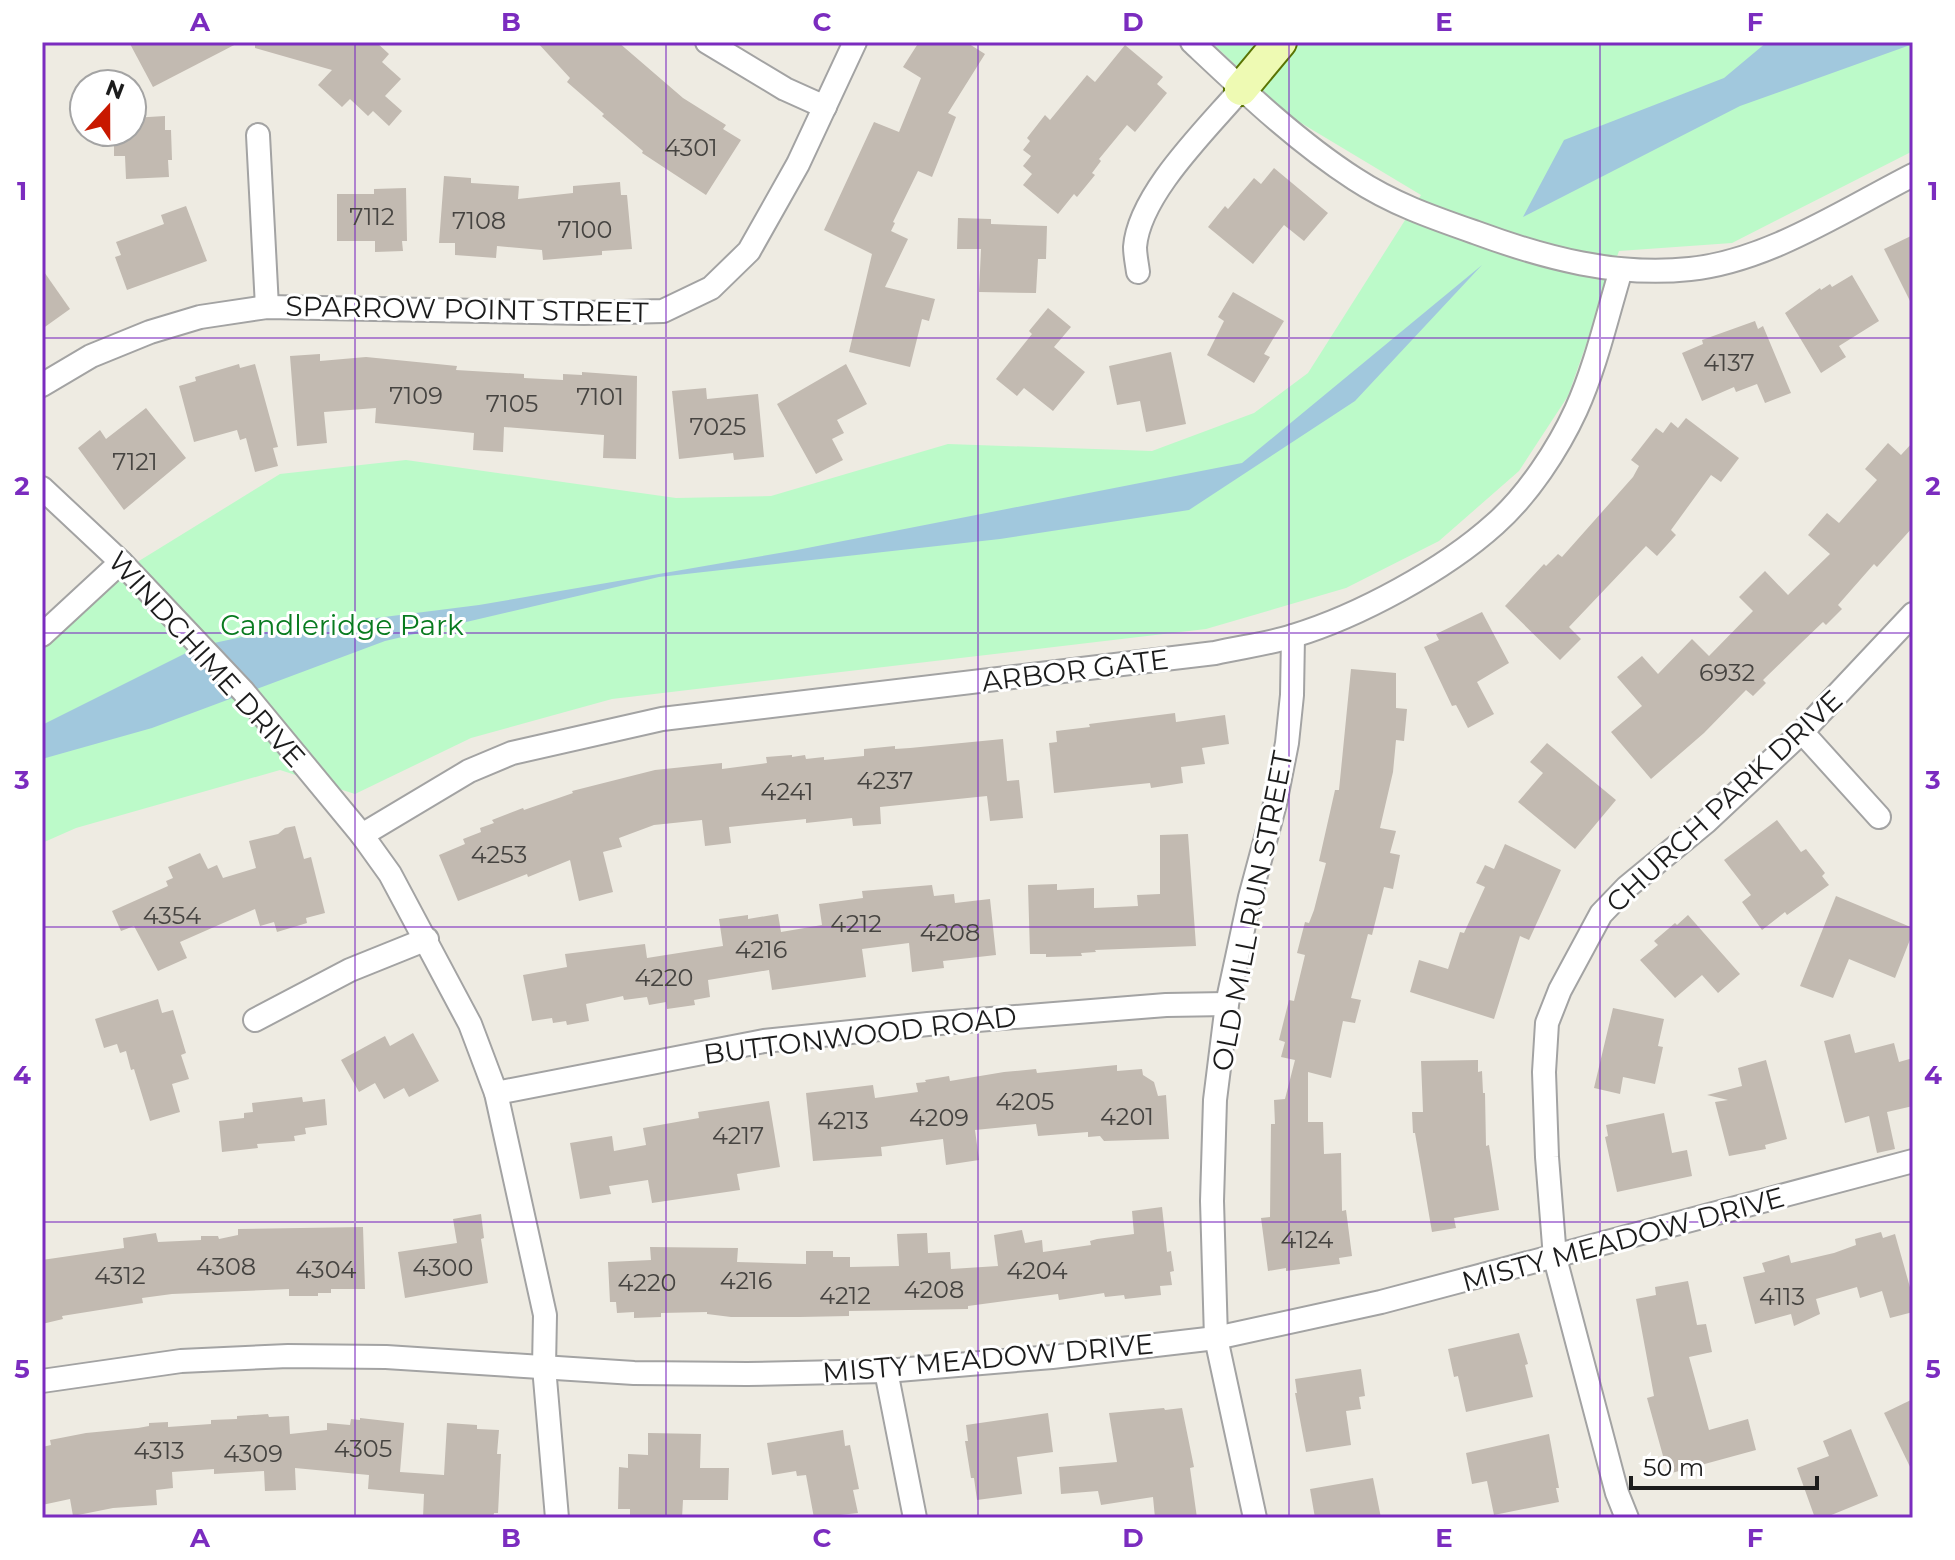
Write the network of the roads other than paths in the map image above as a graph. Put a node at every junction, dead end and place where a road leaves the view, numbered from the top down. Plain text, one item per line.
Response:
1 (707, 42) edge
2 (855, 42) edge
3 (1192, 42) edge
4 (1280, 42) edge
5 (1241, 89) junction
6 (825, 107) junction
7 (258, 135) dead end
8 (1913, 175) edge
9 (1621, 270) junction
10 (1138, 272) dead end
11 (267, 307) junction
12 (42, 385) edge
13 (42, 488) edge
14 (121, 562) junction
15 (1913, 614) edge
16 (42, 635) edge
17 (1293, 636) junction
18 (1802, 732) junction
19 (1879, 817) dead end
20 (362, 835) junction
21 (427, 939) junction
22 (1227, 1004) junction
23 (255, 1020) dead end
24 (496, 1093) junction
25 (1913, 1161) edge
26 (1555, 1258) junction
27 (1216, 1338) junction
28 (544, 1367) junction
29 (886, 1371) junction
30 (42, 1381) edge
31 (557, 1518) edge
32 (915, 1518) edge
33 (1255, 1518) edge
34 (1627, 1518) edge

1 - 6 street
2 - 6 street, SPARROW POINT STREET
3 - 5 street
4 - 5 street
5 - 9 street
5 - 10 street
6 - 11 street, SPARROW POINT STREET
7 - 11 street
8 - 9 street
9 - 17 street, ARBOR GATE
11 - 12 street, SPARROW POINT STREET
13 - 14 street, WINDCHIME DRIVE
14 - 16 street
14 - 20 street, WINDCHIME DRIVE
15 - 18 street, CHURCH PARK DRIVE
17 - 20 street, ARBOR GATE
17 - 22 street, OLD MILL RUN STREET
18 - 19 street
18 - 26 street, CHURCH PARK DRIVE
20 - 21 street, WINDCHIME DRIVE
21 - 23 street
21 - 24 street, WINDCHIME DRIVE
22 - 24 street, BUTTONWOOD ROAD
22 - 27 street, OLD MILL RUN STREET
24 - 28 street, WINDCHIME DRIVE
25 - 26 street, MISTY MEADOW DRIVE
26 - 27 street, MISTY MEADOW DRIVE
26 - 34 street, CHURCH PARK DRIVE
27 - 29 street, MISTY MEADOW DRIVE
27 - 33 street, OLD MILL RUN STREET
28 - 29 street, MISTY MEADOW DRIVE
28 - 30 street, MISTY MEADOW DRIVE
28 - 31 street, WINDCHIME DRIVE
29 - 32 street

